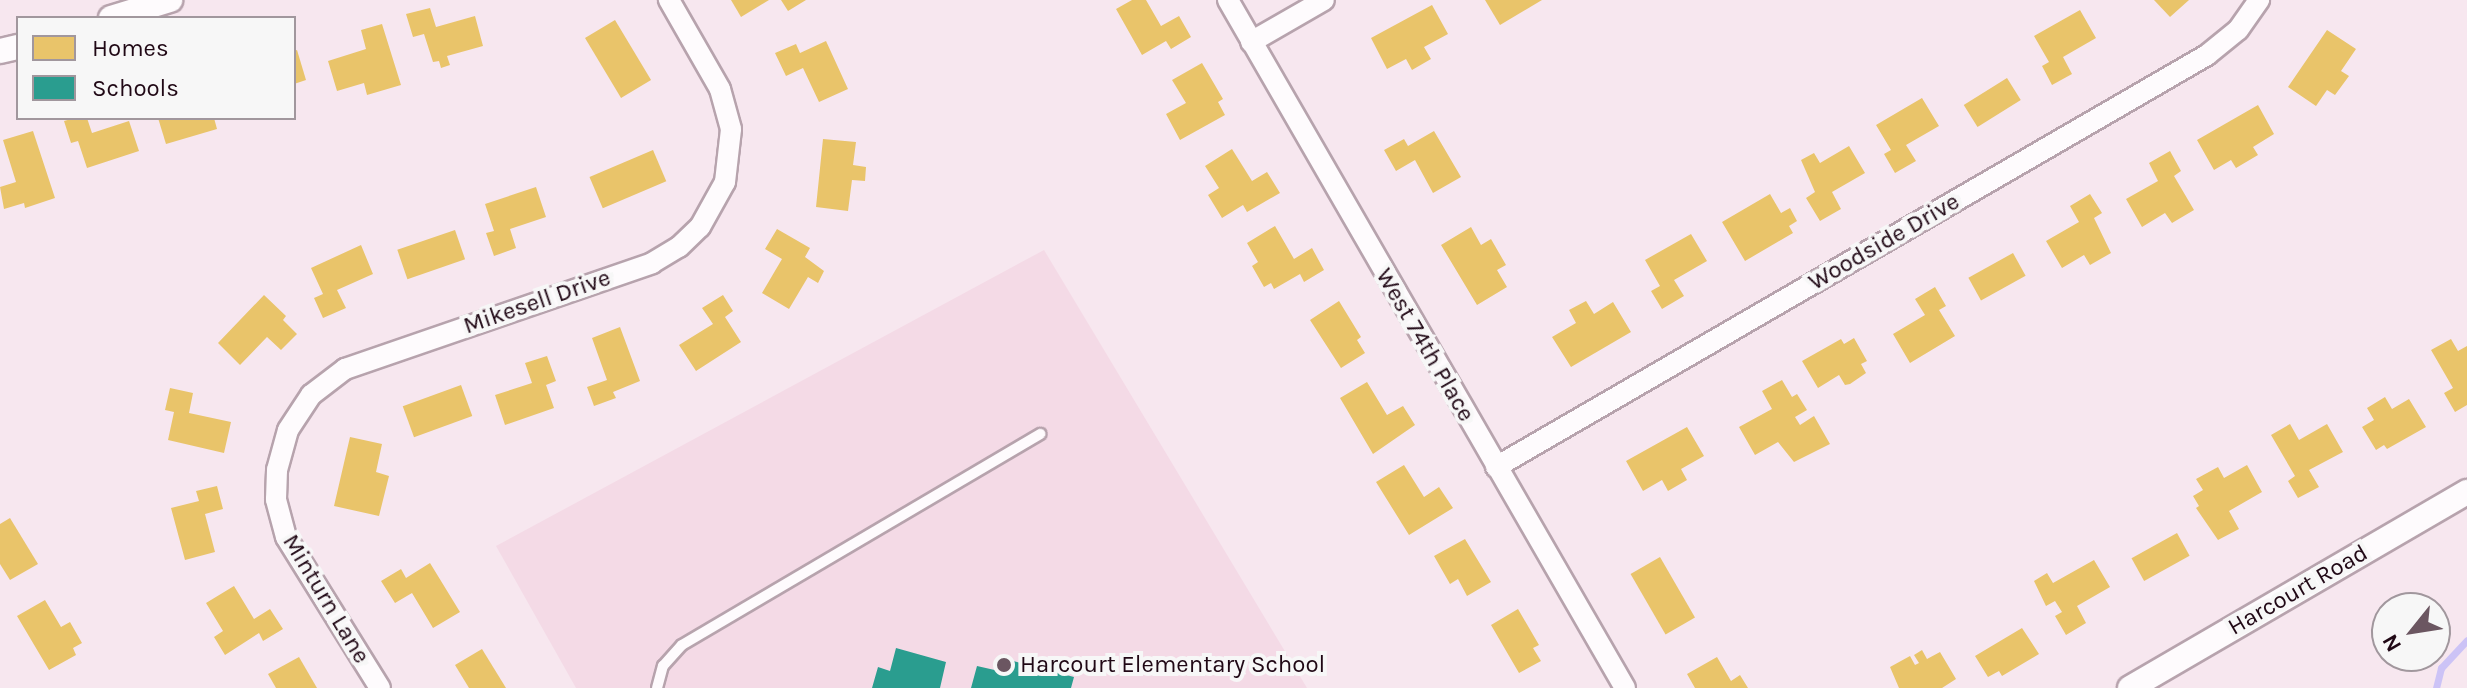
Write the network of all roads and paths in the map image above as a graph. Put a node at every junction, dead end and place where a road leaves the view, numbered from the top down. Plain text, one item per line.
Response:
1 (170, 0) edge
2 (669, 0) edge
3 (1228, 0) edge
4 (1324, 0) edge
5 (2259, 0) edge
6 (118, 16) edge
7 (1251, 42) junction
8 (1040, 434) dead end
9 (279, 460) joint
10 (1496, 467) junction
11 (2467, 492) edge
12 (2137, 686) edge
13 (380, 688) edge
14 (657, 688) edge
15 (1625, 688) edge

1 - 6 street
2 - 9 street, Mikesell Drive
3 - 7 street, West 74th Place
4 - 7 street
5 - 10 street, Woodside Drive
7 - 10 street, West 74th Place
8 - 14 lane
9 - 13 street, Minturn Lane
10 - 15 street, West 74th Place
11 - 12 street, Harcourt Road

